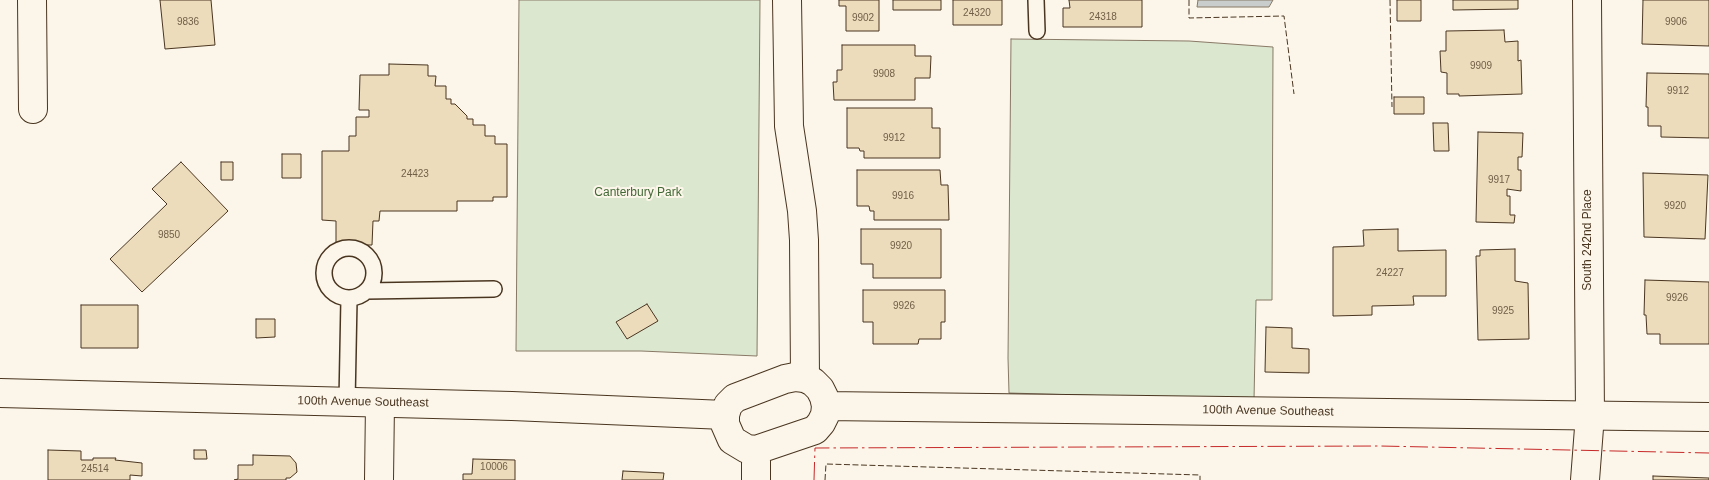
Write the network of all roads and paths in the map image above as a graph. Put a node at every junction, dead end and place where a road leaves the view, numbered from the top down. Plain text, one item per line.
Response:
1 (32, 0) edge
2 (787, 0) edge
3 (1036, 0) edge
4 (1587, 0) edge
5 (1037, 31) dead end
6 (33, 109) dead end
7 (494, 289) dead end
8 (366, 291) junction
9 (349, 299) junction
10 (805, 378) junction
11 (0, 393) edge
12 (347, 402) junction
13 (380, 403) junction
14 (826, 406) junction
15 (725, 415) junction
16 (1590, 415) junction
17 (1709, 416) edge
18 (756, 450) junction
19 (379, 480) edge
20 (756, 480) edge
21 (1586, 480) edge

1 - 6 street
2 - 10 street
3 - 5 lane
4 - 16 street, South 242nd Place
7 - 8 lane
8 - 9 lane
8 - 9 lane
9 - 12 lane
10 - 14 street
10 - 15 street
11 - 12 street, 100th Avenue Southeast
12 - 13 street, 100th Avenue Southeast
13 - 15 street, 100th Avenue Southeast
13 - 19 street
14 - 16 street, 100th Avenue Southeast
14 - 18 street
15 - 18 street
16 - 17 street, 100th Avenue Southeast
16 - 21 street, South 242nd Place
18 - 20 street

